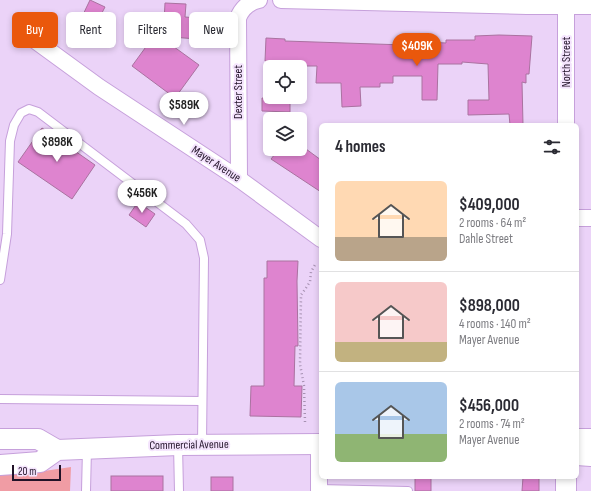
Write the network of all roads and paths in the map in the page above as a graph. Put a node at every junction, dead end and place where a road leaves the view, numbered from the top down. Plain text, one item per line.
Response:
1 (259, 0) edge
2 (281, 0) edge
3 (566, 3) edge
4 (591, 6) edge
5 (45, 48) edge
6 (566, 123) edge
7 (239, 179) junction
8 (579, 218) edge
9 (591, 218) edge
10 (319, 238) edge
11 (316, 263) dead end
12 (0, 280) edge
13 (0, 399) edge
14 (202, 401) junction
15 (305, 422) dead end
16 (0, 439) edge
17 (579, 439) edge
18 (591, 439) edge
19 (319, 444) edge
20 (178, 445) junction
21 (202, 445) junction
22 (86, 448) junction
23 (57, 450) junction
24 (579, 455) edge
25 (591, 456) edge
26 (0, 465) edge
27 (319, 479) edge
28 (566, 479) edge
29 (319, 490) edge
30 (408, 490) edge
31 (86, 491) edge
32 (179, 491) edge
33 (566, 491) edge

1 - 7 street, Dexter Street
2 - 3 street
3 - 4 street
3 - 6 street, North Street
5 - 7 street, Mayer Avenue
7 - 10 street, Mayer Avenue
8 - 9 street
11 - 15 path
12 - 14 lane
13 - 14 lane
14 - 21 lane
16 - 23 street
17 - 18 street
19 - 21 street, Commercial Avenue
20 - 21 street, Commercial Avenue
20 - 22 street, Commercial Avenue
20 - 32 lane
22 - 23 street, Commercial Avenue
22 - 31 lane
23 - 26 street
24 - 25 street
27 - 29 street
28 - 33 street
29 - 30 lane

